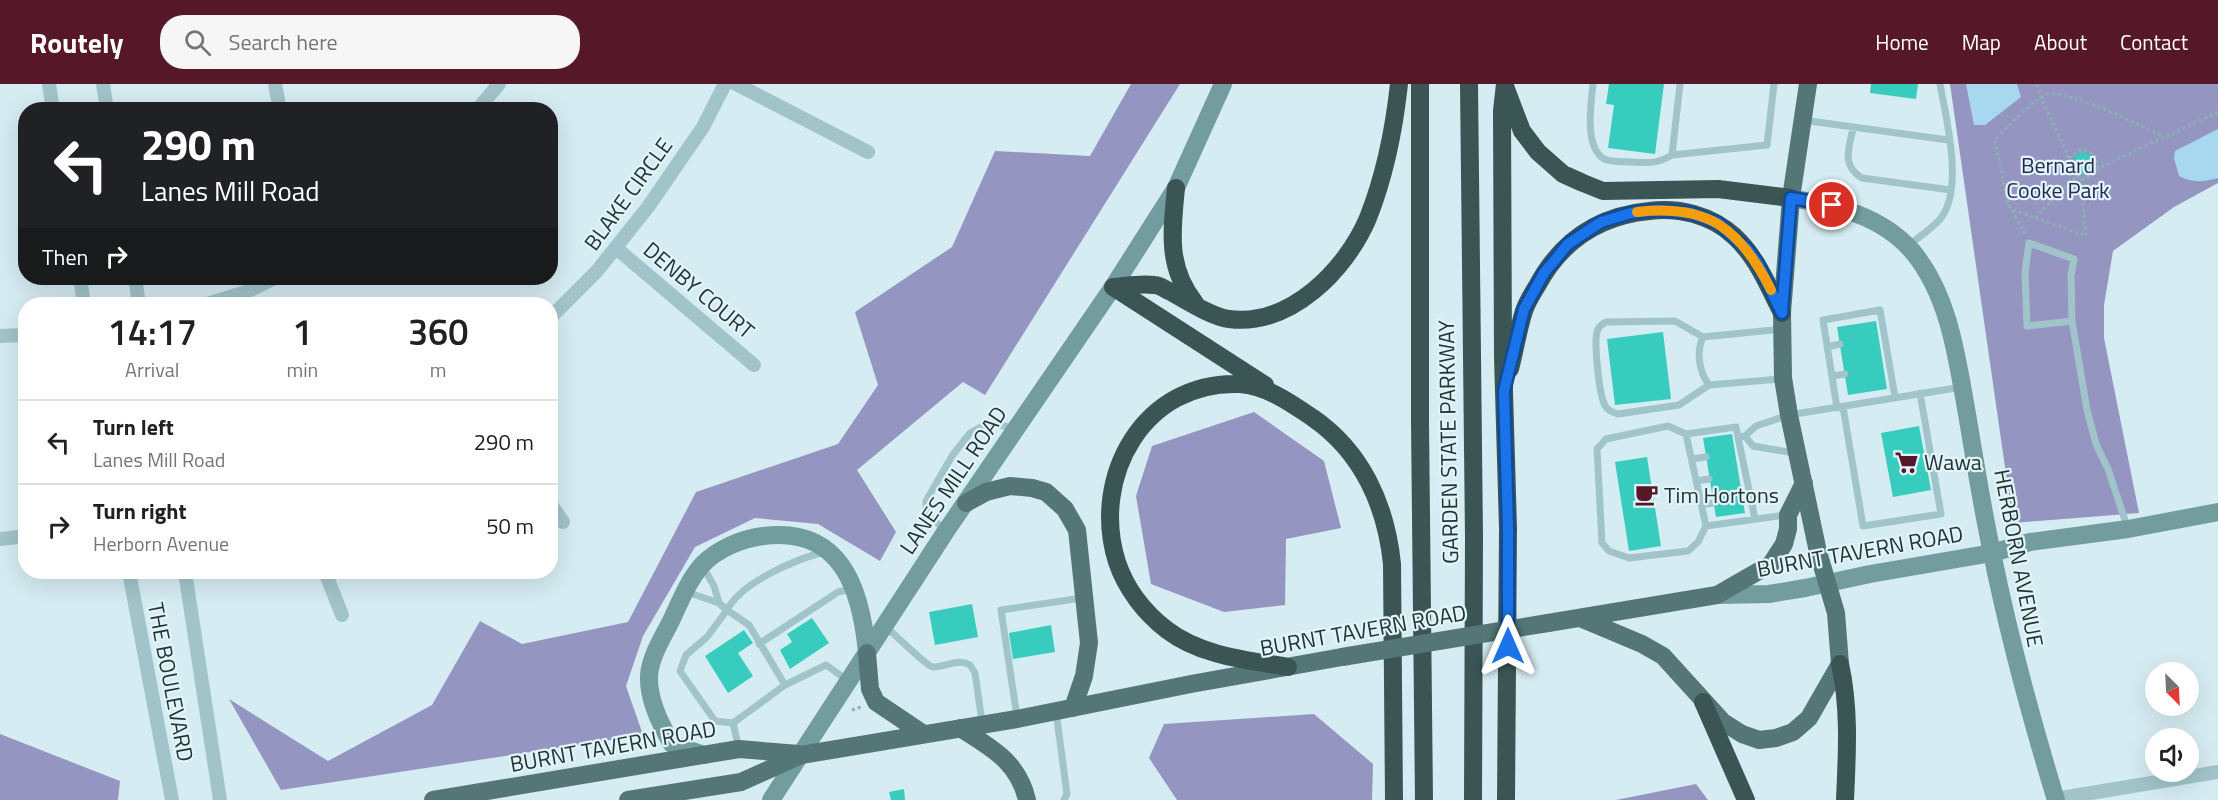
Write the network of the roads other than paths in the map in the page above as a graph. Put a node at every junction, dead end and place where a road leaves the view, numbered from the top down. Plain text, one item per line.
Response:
1 (49, 84) edge
2 (103, 84) edge
3 (276, 84) edge
4 (499, 84) edge
5 (725, 84) edge
6 (736, 84) edge
7 (1223, 84) edge
8 (1399, 84) edge
9 (1420, 84) edge
10 (1469, 84) edge
11 (1505, 84) edge
12 (1593, 84) edge
13 (1680, 84) edge
14 (1774, 84) edge
15 (1808, 84) edge
16 (1940, 84) edge
17 (52, 102) edge
18 (106, 102) edge
19 (279, 102) edge
20 (484, 102) edge
21 (1803, 120) junction
22 (1853, 128) junction
23 (1948, 140) junction
24 (868, 152) dead end
25 (1672, 154) junction
26 (1176, 188) junction
27 (1951, 190) junction
28 (1791, 198) junction
29 (1907, 247) junction
30 (616, 248) junction
31 (260, 285) edge
32 (1113, 287) junction
33 (230, 297) edge
34 (1196, 304) junction
35 (558, 310) edge
36 (1782, 321) junction
37 (2072, 321) junction
38 (18, 335) edge
39 (0, 336) edge
40 (1703, 337) junction
41 (1840, 344) dead end
42 (1827, 346) junction
43 (754, 365) dead end
44 (1845, 374) dead end
45 (1832, 376) junction
46 (1784, 378) junction
47 (1709, 385) junction
48 (1962, 387) junction
49 (1504, 391) junction
50 (1920, 393) junction
51 (1895, 397) junction
52 (1285, 398) junction
53 (1840, 408) junction
54 (1789, 415) junction
55 (1016, 428) junction
56 (1686, 434) junction
57 (1742, 437) junction
58 (1797, 454) junction
59 (1706, 457) dead end
60 (1692, 459) junction
61 (1710, 480) dead end
62 (1696, 481) junction
63 (1804, 483) junction
64 (966, 503) junction
65 (1713, 503) dead end
66 (1701, 505) junction
67 (2218, 512) edge
68 (558, 515) edge
69 (1788, 515) junction
70 (1755, 519) junction
71 (563, 522) dead end
72 (1706, 526) junction
73 (2128, 529) junction
74 (946, 531) junction
75 (18, 537) edge
76 (0, 539) edge
77 (830, 550) junction
78 (1992, 553) junction
79 (702, 565) junction
80 (130, 579) edge
81 (186, 579) edge
82 (328, 579) edge
83 (1828, 583) junction
84 (854, 588) junction
85 (685, 591) junction
86 (1717, 595) junction
87 (1084, 597) junction
88 (719, 603) junction
89 (727, 610) junction
90 (342, 615) dead end
91 (1580, 618) junction
92 (884, 626) junction
93 (759, 644) junction
94 (867, 653) junction
95 (1840, 664) junction
96 (1288, 667) junction
97 (848, 681) junction
98 (785, 685) junction
99 (1703, 702) junction
100 (1065, 710) junction
101 (1017, 719) junction
102 (734, 723) junction
103 (982, 725) junction
104 (960, 728) junction
105 (922, 734) junction
106 (1508, 741) junction
107 (739, 749) junction
108 (801, 754) junction
109 (704, 755) junction
110 (2218, 772) edge
111 (686, 796) edge
112 (2055, 799) edge
113 (171, 800) edge
114 (220, 800) edge
115 (433, 800) edge
116 (628, 800) edge
117 (771, 800) edge
118 (1027, 800) edge
119 (1064, 800) edge
120 (1394, 800) edge
121 (1424, 800) edge
122 (1473, 800) edge
123 (1506, 800) edge
124 (1512, 800) edge
125 (1746, 800) edge
126 (1845, 800) edge

1 - 17 street
2 - 18 street
3 - 19 street
4 - 20 street
5 - 30 street, BLAKE CIRCLE
6 - 24 street
7 - 26 main road, LANES MILL ROAD
8 - 34 highway
9 - 121 highway, GARDEN STATE PARKWAY
10 - 122 highway, GARDEN STATE PARKWAY
11 - 28 highway
11 - 49 highway
12 - 25 lane
13 - 25 lane
14 - 25 lane
15 - 21 main road
16 - 23 lane
21 - 22 lane
21 - 28 main road
22 - 23 lane
22 - 27 lane
23 - 27 lane
26 - 32 main road, LANES MILL ROAD
26 - 34 highway
27 - 29 lane
28 - 29 main road, HERBORN AVENUE
28 - 36 main road
29 - 48 main road, HERBORN AVENUE
30 - 35 street, BLAKE CIRCLE
30 - 43 street, DENBY COURT
31 - 33 street
32 - 34 highway
32 - 52 highway
32 - 55 main road, LANES MILL ROAD
36 - 40 lane
36 - 46 main road
36 - 49 highway
37 - 37 lane
37 - 73 lane
38 - 39 street
40 - 47 lane
40 - 47 lane
41 - 42 lane
42 - 45 lane
42 - 51 lane
44 - 45 lane
45 - 53 lane
46 - 47 lane
46 - 54 main road
48 - 50 lane
48 - 78 main road, HERBORN AVENUE
49 - 106 highway
50 - 51 lane
50 - 53 lane
51 - 53 lane
52 - 96 highway
52 - 120 highway
53 - 54 lane
54 - 57 lane
54 - 58 main road
55 - 64 main road, LANES MILL ROAD
55 - 74 lane
56 - 57 lane
56 - 60 lane
56 - 72 lane
57 - 58 lane
57 - 70 lane
58 - 63 main road
59 - 60 lane
60 - 62 lane
61 - 62 lane
62 - 66 lane
63 - 69 main road
63 - 83 main road
64 - 74 main road, LANES MILL ROAD
64 - 87 main road
65 - 66 lane
66 - 72 lane
67 - 73 main road, BURNT TAVERN ROAD
68 - 71 street
69 - 70 lane
69 - 86 main road
70 - 72 lane
73 - 78 main road, BURNT TAVERN ROAD
74 - 92 main road, LANES MILL ROAD
75 - 76 street
77 - 79 main road
77 - 84 main road
77 - 89 lane
78 - 83 main road, BURNT TAVERN ROAD
78 - 112 main road, HERBORN AVENUE
79 - 85 main road
79 - 88 lane
80 - 113 street, THE BOULEVARD
81 - 114 street, THE BOULEVARD
82 - 90 street
83 - 86 main road, BURNT TAVERN ROAD
83 - 95 main road
84 - 93 lane
84 - 94 main road
85 - 88 lane
85 - 109 main road
86 - 91 main road, BURNT TAVERN ROAD
87 - 100 main road
87 - 101 lane
88 - 89 lane
89 - 93 lane
89 - 102 lane
91 - 96 main road, BURNT TAVERN ROAD, bridge
91 - 99 main road
92 - 94 main road, LANES MILL ROAD
92 - 103 lane
93 - 98 lane
94 - 97 main road, LANES MILL ROAD
94 - 105 main road
95 - 99 main road
95 - 126 highway
96 - 100 main road, BURNT TAVERN ROAD
97 - 98 lane
97 - 108 main road, LANES MILL ROAD
98 - 102 lane
99 - 125 highway
100 - 101 main road, BURNT TAVERN ROAD
100 - 119 lane
101 - 103 main road, BURNT TAVERN ROAD
102 - 107 lane
103 - 104 main road, BURNT TAVERN ROAD
104 - 105 main road, BURNT TAVERN ROAD
104 - 118 main road
105 - 108 main road, BURNT TAVERN ROAD
106 - 123 highway
106 - 124 highway
107 - 108 main road, BURNT TAVERN ROAD
107 - 109 main road, BURNT TAVERN ROAD
108 - 111 main road, BURNT TAVERN ROAD
108 - 117 main road, LANES MILL ROAD
109 - 115 main road, BURNT TAVERN ROAD
110 - 112 street
111 - 116 main road, BURNT TAVERN ROAD

